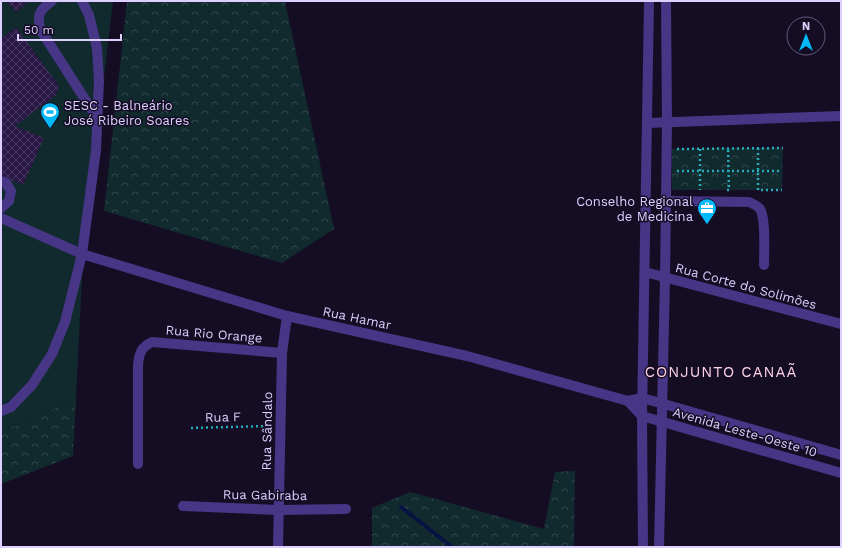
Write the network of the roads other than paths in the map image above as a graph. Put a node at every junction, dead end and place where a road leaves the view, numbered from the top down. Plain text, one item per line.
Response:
1 (52, 1) edge
2 (82, 1) edge
3 (649, 1) edge
4 (666, 1) edge
5 (841, 116) edge
6 (97, 118) junction
7 (667, 122) junction
8 (648, 123) junction
9 (1, 181) edge
10 (666, 201) junction
11 (1, 208) edge
12 (1, 218) edge
13 (82, 254) junction
14 (764, 265) dead end
15 (645, 272) junction
16 (665, 278) junction
17 (287, 316) junction
18 (841, 324) edge
19 (282, 354) junction
20 (642, 398) junction
21 (628, 401) junction
22 (664, 404) junction
23 (1, 411) edge
24 (642, 416) junction
25 (662, 421) junction
26 (841, 455) edge
27 (138, 464) dead end
28 (841, 473) edge
29 (183, 506) dead end
30 (346, 509) dead end
31 (278, 510) junction
32 (278, 547) edge
33 (643, 547) edge
34 (660, 547) edge

1 - 6 street
2 - 6 street
3 - 8 street
4 - 7 street
5 - 7 street
6 - 13 street
7 - 8 street
7 - 10 street
8 - 15 street
9 - 11 street
10 - 14 street
10 - 16 street
12 - 13 street, Rua Hamar
13 - 17 street, Rua Hamar
13 - 23 street
15 - 16 street, Rua Corte do Solimões
15 - 20 street
16 - 18 street, Rua Corte do Solimões
16 - 22 street
17 - 19 street, Rua Sândalo
17 - 21 street, Rua Hamar
19 - 27 street, Rua Rio Orange
19 - 31 street, Rua Sândalo
20 - 21 street, Rua Hamar
20 - 22 street, Avenida Leste-Oeste 10
20 - 24 street
21 - 24 street
22 - 25 street
22 - 26 street, Avenida Leste-Oeste 10
24 - 25 street, Avenida Leste-Oeste 10
24 - 33 street
25 - 28 street, Avenida Leste-Oeste 10
25 - 34 street
29 - 31 street, Rua Gabiraba
30 - 31 street, Rua Gabiraba
31 - 32 street, Rua Sândalo

